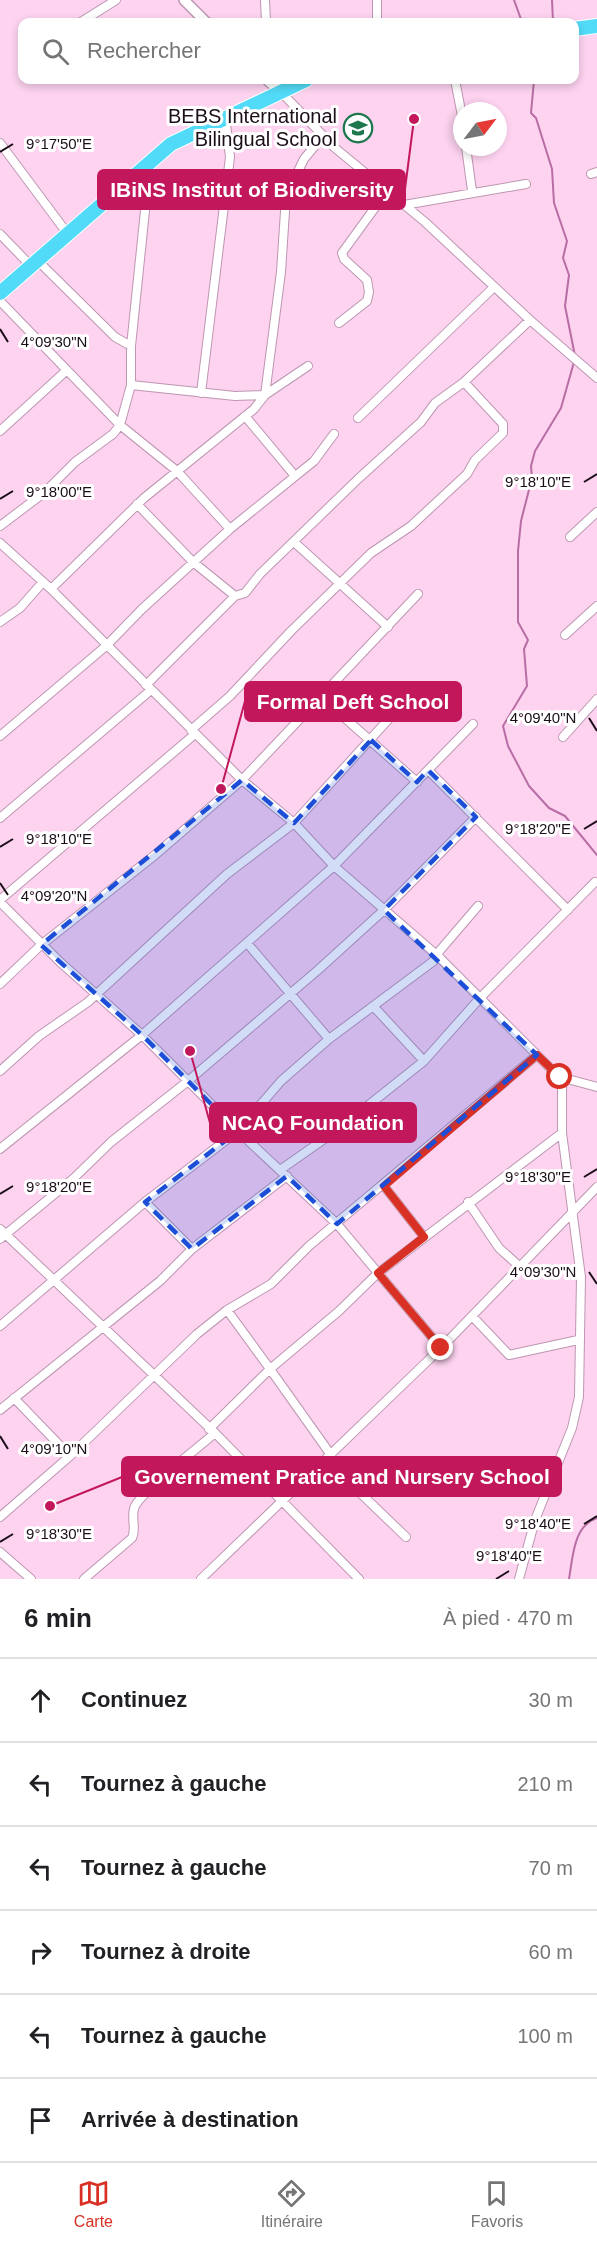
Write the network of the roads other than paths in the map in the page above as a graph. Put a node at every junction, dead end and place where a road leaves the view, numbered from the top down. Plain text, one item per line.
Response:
1 (116, 0) edge
2 (184, 0) edge
3 (265, 0) edge
4 (377, 0) edge
5 (87, 18) edge
6 (202, 18) edge
7 (266, 18) edge
8 (378, 18) edge
9 (597, 26) edge
10 (579, 28) edge
11 (272, 84) edge
12 (297, 84) edge
13 (456, 84) edge
14 (280, 91) junction
15 (459, 102) edge
16 (225, 116) junction
17 (323, 136) junction
18 (0, 143) edge
19 (467, 156) edge
20 (136, 173) junction
21 (526, 184) dead end
22 (387, 191) junction
23 (472, 191) junction
24 (404, 205) junction
25 (67, 233) junction
26 (0, 234) edge
27 (34, 263) junction
28 (494, 287) junction
29 (0, 293) edge
30 (0, 301) edge
31 (530, 320) junction
32 (339, 323) dead end
33 (131, 346) junction
34 (308, 366) dead end
35 (67, 370) junction
36 (597, 378) edge
37 (464, 382) junction
38 (131, 386) junction
39 (201, 393) junction
40 (265, 396) junction
41 (245, 416) junction
42 (358, 418) dead end
43 (120, 425) junction
44 (0, 431) edge
45 (334, 434) dead end
46 (177, 471) junction
47 (295, 476) junction
48 (137, 504) junction
49 (597, 512) edge
50 (0, 526) edge
51 (231, 529) junction
52 (570, 537) dead end
53 (294, 542) junction
54 (0, 543) edge
55 (194, 562) junction
56 (42, 583) junction
57 (341, 584) junction
58 (51, 590) junction
59 (418, 594) dead end
60 (235, 596) junction
61 (596, 608) edge
62 (0, 622) edge
63 (388, 627) junction
64 (565, 635) dead end
65 (106, 646) junction
66 (148, 688) junction
67 (320, 696) junction
68 (407, 699) dead end
69 (597, 699) edge
70 (473, 724) dead end
71 (193, 732) junction
72 (0, 736) edge
73 (563, 737) dead end
74 (371, 740) junction
75 (428, 771) junction
76 (242, 780) junction
77 (417, 783) junction
78 (476, 817) junction
79 (0, 818) edge
80 (294, 823) junction
81 (334, 866) junction
82 (595, 882) dead end
83 (0, 901) edge
84 (478, 906) dead end
85 (384, 910) junction
86 (568, 910) junction
87 (247, 943) junction
88 (41, 945) junction
89 (437, 956) junction
90 (0, 984) edge
91 (94, 993) junction
92 (292, 994) junction
93 (480, 998) junction
94 (374, 1006) junction
95 (142, 1035) junction
96 (329, 1039) junction
97 (537, 1055) junction
98 (424, 1061) junction
99 (0, 1071) edge
100 (560, 1077) junction
101 (188, 1081) junction
102 (597, 1087) edge
103 (238, 1131) junction
104 (562, 1133) junction
105 (0, 1149) edge
106 (280, 1170) junction
107 (287, 1176) junction
108 (384, 1186) junction
109 (597, 1187) edge
110 (145, 1202) junction
111 (468, 1202) junction
112 (571, 1215) junction
113 (337, 1224) junction
114 (2, 1234) edge
115 (424, 1237) junction
116 (192, 1249) junction
117 (519, 1266) junction
118 (378, 1273) junction
119 (53, 1281) junction
120 (227, 1310) junction
121 (472, 1316) junction
122 (0, 1326) edge
123 (100, 1326) junction
124 (579, 1340) junction
125 (441, 1348) junction
126 (270, 1369) junction
127 (153, 1375) junction
128 (14, 1398) junction
129 (0, 1410) edge
130 (212, 1431) junction
131 (70, 1456) junction
132 (328, 1457) junction
133 (284, 1501) junction
134 (0, 1517) edge
135 (406, 1537) dead end
136 (0, 1552) edge
137 (29, 1579) edge
138 (84, 1579) edge
139 (201, 1579) edge
140 (359, 1579) edge
141 (519, 1579) edge

1 - 5 street
2 - 6 street
3 - 7 street
4 - 8 street
9 - 10 highway
11 - 14 street
12 - 14 highway
13 - 15 street
14 - 16 highway
14 - 17 street
16 - 20 highway
16 - 39 street
17 - 22 street
17 - 40 street
18 - 25 street
19 - 23 street
20 - 25 highway
20 - 33 street
21 - 23 street
22 - 24 street
22 - 32 street
23 - 24 street
24 - 28 street
25 - 27 highway
26 - 27 street
27 - 29 highway
27 - 33 street
28 - 31 street
28 - 42 street
30 - 35 street
31 - 36 street
31 - 37 street
33 - 38 street
34 - 40 street
35 - 43 street
35 - 44 street
37 - 53 street
37 - 57 street
38 - 39 street
38 - 43 street
39 - 40 street
40 - 41 street
41 - 46 street
41 - 47 street
43 - 46 street
43 - 50 street
45 - 47 street
46 - 48 street
46 - 51 street
47 - 51 street
48 - 55 street
48 - 58 street
49 - 52 street
51 - 55 street
53 - 57 street
53 - 60 street
54 - 56 street
55 - 60 street
55 - 65 street
56 - 58 street
56 - 62 street
57 - 63 street
57 - 71 street
58 - 65 street
59 - 63 street
60 - 66 street
61 - 64 street
63 - 67 street
65 - 66 street
65 - 72 street
66 - 71 street
66 - 79 street
67 - 74 street
67 - 76 street
68 - 74 street
69 - 73 street
70 - 75 street
71 - 76 street
71 - 83 street
74 - 77 street
74 - 80 street
75 - 77 street
75 - 78 street
76 - 80 street
76 - 88 street
77 - 81 street
78 - 85 street
78 - 86 street
80 - 81 street
80 - 91 street
81 - 85 street
81 - 87 street
82 - 86 street
83 - 88 street
84 - 89 street
85 - 89 street
85 - 92 street
86 - 93 street
87 - 92 street
87 - 95 street
88 - 90 street
88 - 91 street
89 - 93 street
89 - 94 street
91 - 95 street
91 - 99 street
92 - 96 street
92 - 101 street
93 - 97 street
93 - 98 street
94 - 96 street
94 - 98 street
95 - 101 street
95 - 105 street
96 - 103 street
97 - 100 street
97 - 108 street
98 - 106 street
100 - 102 street
100 - 104 street
101 - 103 street
101 - 114 street
103 - 106 street
103 - 110 street
104 - 111 street
104 - 112 street
106 - 107 street
107 - 113 street
107 - 116 street
108 - 113 street
108 - 115 street
109 - 112 street
110 - 116 street
110 - 119 street
111 - 115 street
111 - 117 street
112 - 117 street
112 - 124 street
113 - 118 street
113 - 120 street
114 - 119 street
115 - 118 street
116 - 123 street
117 - 121 street
118 - 125 street
118 - 126 street
119 - 122 street
119 - 123 street
120 - 126 street
120 - 127 street
121 - 124 street
121 - 125 street
123 - 127 street
123 - 128 street
124 - 141 street
125 - 132 street
126 - 130 street
126 - 132 street
127 - 130 street
127 - 131 street
128 - 129 street
128 - 131 street
130 - 133 street
130 - 138 street
131 - 134 street
132 - 133 street
132 - 135 street
133 - 139 street
133 - 140 street
136 - 137 street

